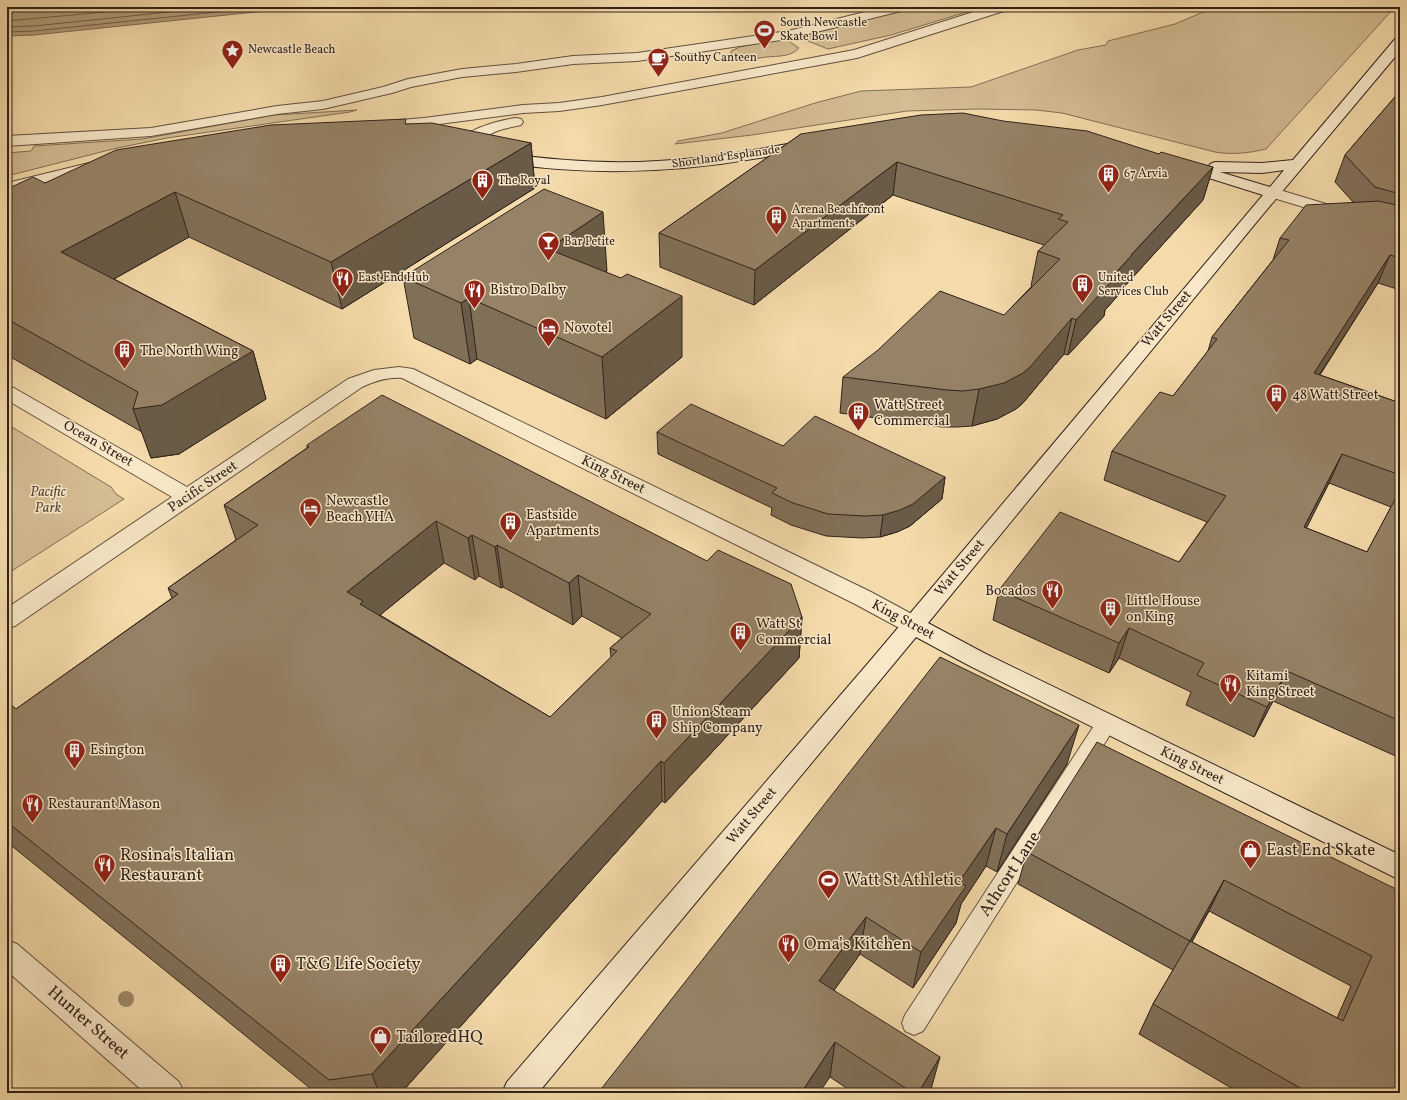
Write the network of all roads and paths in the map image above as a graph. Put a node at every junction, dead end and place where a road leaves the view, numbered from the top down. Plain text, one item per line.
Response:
1 (900, 7) edge
2 (1002, 7) edge
3 (1400, 42) edge
4 (655, 97) dead end
5 (362, 127) edge
6 (7, 141) edge
7 (820, 144) edge
8 (459, 149) edge
9 (488, 155) edge
10 (108, 164) edge
11 (1298, 164) junction
12 (7, 188) edge
13 (1272, 193) junction
14 (1354, 217) edge
15 (406, 373) joint
16 (7, 392) edge
17 (188, 497) junction
18 (7, 620) edge
19 (913, 625) junction
20 (1106, 724) junction
21 (1400, 868) edge
22 (7, 953) edge
23 (914, 1024) dead end
24 (168, 1093) edge
25 (518, 1093) edge

1 - 6 street
2 - 5 street
3 - 11 street, Watt Street
4 - 8 street
7 - 9 street, Shortland Esplanade
10 - 12 street
11 - 13 street, Watt Street
11 - 13 street
13 - 14 street
13 - 19 street, Watt Street
15 - 17 street, Pacific Street
15 - 19 street, King Street
16 - 17 street, Ocean Street
17 - 18 street, Pacific Street
19 - 20 street, King Street
19 - 25 street, Watt Street
20 - 21 street, King Street
20 - 23 lane, Athcort Lane
22 - 24 street, Hunter Street

